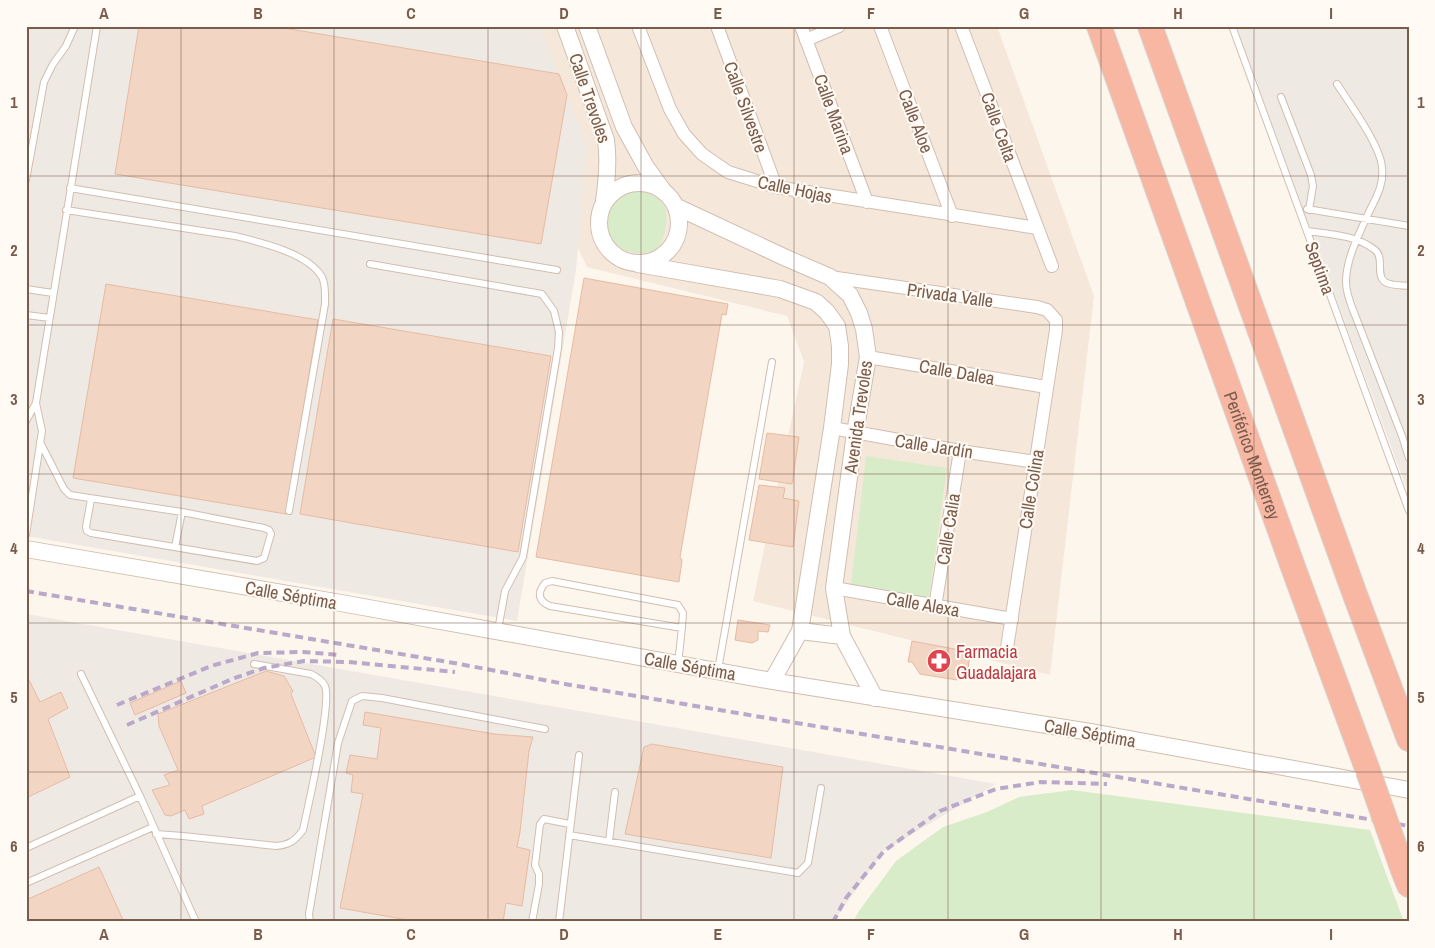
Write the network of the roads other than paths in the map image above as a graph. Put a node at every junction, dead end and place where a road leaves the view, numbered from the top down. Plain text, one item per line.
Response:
1 (74, 26) edge
2 (97, 26) edge
3 (565, 26) edge
4 (587, 26) edge
5 (638, 26) edge
6 (717, 26) edge
7 (801, 26) edge
8 (839, 26) edge
9 (880, 26) edge
10 (961, 26) edge
11 (1099, 26) edge
12 (1150, 26) edge
13 (1232, 26) edge
14 (806, 40) junction
15 (1337, 84) dead end
16 (1281, 97) dead end
17 (26, 180) edge
18 (776, 187) junction
19 (70, 188) junction
20 (662, 189) junction
21 (604, 201) junction
22 (867, 202) junction
23 (677, 208) junction
24 (1298, 208) junction
25 (66, 210) junction
26 (1309, 210) junction
27 (952, 216) junction
28 (1366, 219) junction
29 (1409, 226) edge
30 (1036, 228) junction
31 (1307, 231) junction
32 (1357, 241) junction
33 (370, 264) dead end
34 (638, 264) junction
35 (1052, 266) dead end
36 (557, 270) dead end
37 (830, 277) junction
38 (1409, 286) edge
39 (26, 289) edge
40 (53, 294) junction
41 (26, 315) edge
42 (50, 318) junction
43 (1056, 330) joint
44 (868, 358) junction
45 (772, 362) dead end
46 (1046, 387) junction
47 (36, 403) junction
48 (26, 421) edge
49 (832, 428) junction
50 (855, 433) junction
51 (40, 442) junction
52 (960, 451) junction
53 (1409, 458) edge
54 (1036, 462) junction
55 (92, 499) junction
56 (289, 510) dead end
57 (1409, 511) edge
58 (182, 512) junction
59 (27, 516) edge
60 (26, 535) edge
61 (175, 547) junction
62 (26, 549) edge
63 (834, 588) junction
64 (935, 607) junction
65 (1012, 619) junction
66 (682, 628) junction
67 (498, 631) junction
68 (800, 631) junction
69 (842, 636) junction
70 (1007, 648) dead end
71 (678, 663) junction
72 (254, 664) dead end
73 (718, 671) junction
74 (81, 674) dead end
75 (772, 681) junction
76 (875, 698) junction
77 (545, 729) dead end
78 (1409, 739) edge
79 (579, 755) dead end
80 (1361, 776) junction
81 (822, 788) dead end
82 (1409, 790) edge
83 (615, 792) dead end
84 (140, 796) junction
85 (570, 824) junction
86 (153, 827) junction
87 (156, 834) junction
88 (569, 835) junction
89 (608, 841) junction
90 (26, 848) edge
91 (1406, 877) edge
92 (26, 883) edge
93 (196, 922) edge
94 (310, 922) edge
95 (532, 922) edge
96 (559, 922) edge

1 - 17 lane
2 - 19 lane
3 - 21 street, Calle Trevoles
4 - 20 street, Calle Trevoles
5 - 18 street, Calle Hojas
6 - 18 street, Calle Silvestre
7 - 14 street, Calle Marina
8 - 14 street
9 - 27 street, Calle Aloe
10 - 30 street, Calle Celta
11 - 80 highway, Periférico Monterrey
12 - 78 highway
13 - 24 lane, Septima
14 - 22 street, Calle Marina
15 - 28 lane
16 - 26 lane
18 - 22 street, Calle Hojas
19 - 25 lane
19 - 36 lane
20 - 21 street
20 - 23 street
21 - 34 street
22 - 27 street, Calle Hojas
23 - 34 street
23 - 37 street, Avenida Trevoles
24 - 26 lane
24 - 31 lane, Septima
25 - 40 lane
25 - 56 lane
26 - 28 lane
27 - 30 street, Calle Hojas
28 - 29 lane
28 - 32 lane
30 - 35 street, Calle Celta
31 - 32 lane
31 - 57 lane, Septima
32 - 38 lane
32 - 53 lane
33 - 67 lane
34 - 49 street, Avenida Trevoles
37 - 43 street, Privada Valle
37 - 44 street, Avenida Trevoles
39 - 40 lane
40 - 42 lane
41 - 42 lane
42 - 47 lane
43 - 46 street, Calle Colina
44 - 46 street, Calle Dalea
44 - 50 street, Avenida Trevoles
45 - 73 lane
46 - 54 street, Calle Colina
47 - 48 lane
47 - 51 lane
49 - 50 street, Calle Jardín
49 - 68 street, Avenida Trevoles
50 - 52 street, Calle Jardín
50 - 63 street, Avenida Trevoles
51 - 55 lane
51 - 59 lane
52 - 54 street, Calle Jardín
52 - 64 street, Calle Calia
54 - 65 street, Calle Colina
55 - 58 lane
55 - 61 lane
58 - 61 lane
58 - 61 lane
59 - 60 lane
62 - 67 street, Calle Séptima
63 - 64 street, Calle Alexa
63 - 69 street, Avenida Trevoles
64 - 65 street, Calle Alexa
65 - 70 street, Calle Colina
66 - 66 lane
66 - 71 lane
67 - 71 street, Calle Séptima
68 - 69 street
68 - 75 street, Avenida Trevoles
69 - 76 street, Avenida Trevoles
71 - 73 street, Calle Séptima
72 - 87 lane
73 - 75 street, Calle Séptima
74 - 84 lane
75 - 76 street, Calle Séptima
76 - 80 street, Calle Séptima
77 - 94 lane
79 - 85 lane
80 - 82 street, Calle Séptima
80 - 91 highway, Periférico Monterrey, bridge
81 - 89 lane
83 - 89 lane
84 - 86 lane
84 - 90 lane
85 - 88 lane
85 - 95 lane
86 - 87 lane
86 - 92 lane
87 - 93 lane
88 - 89 lane
88 - 96 lane

